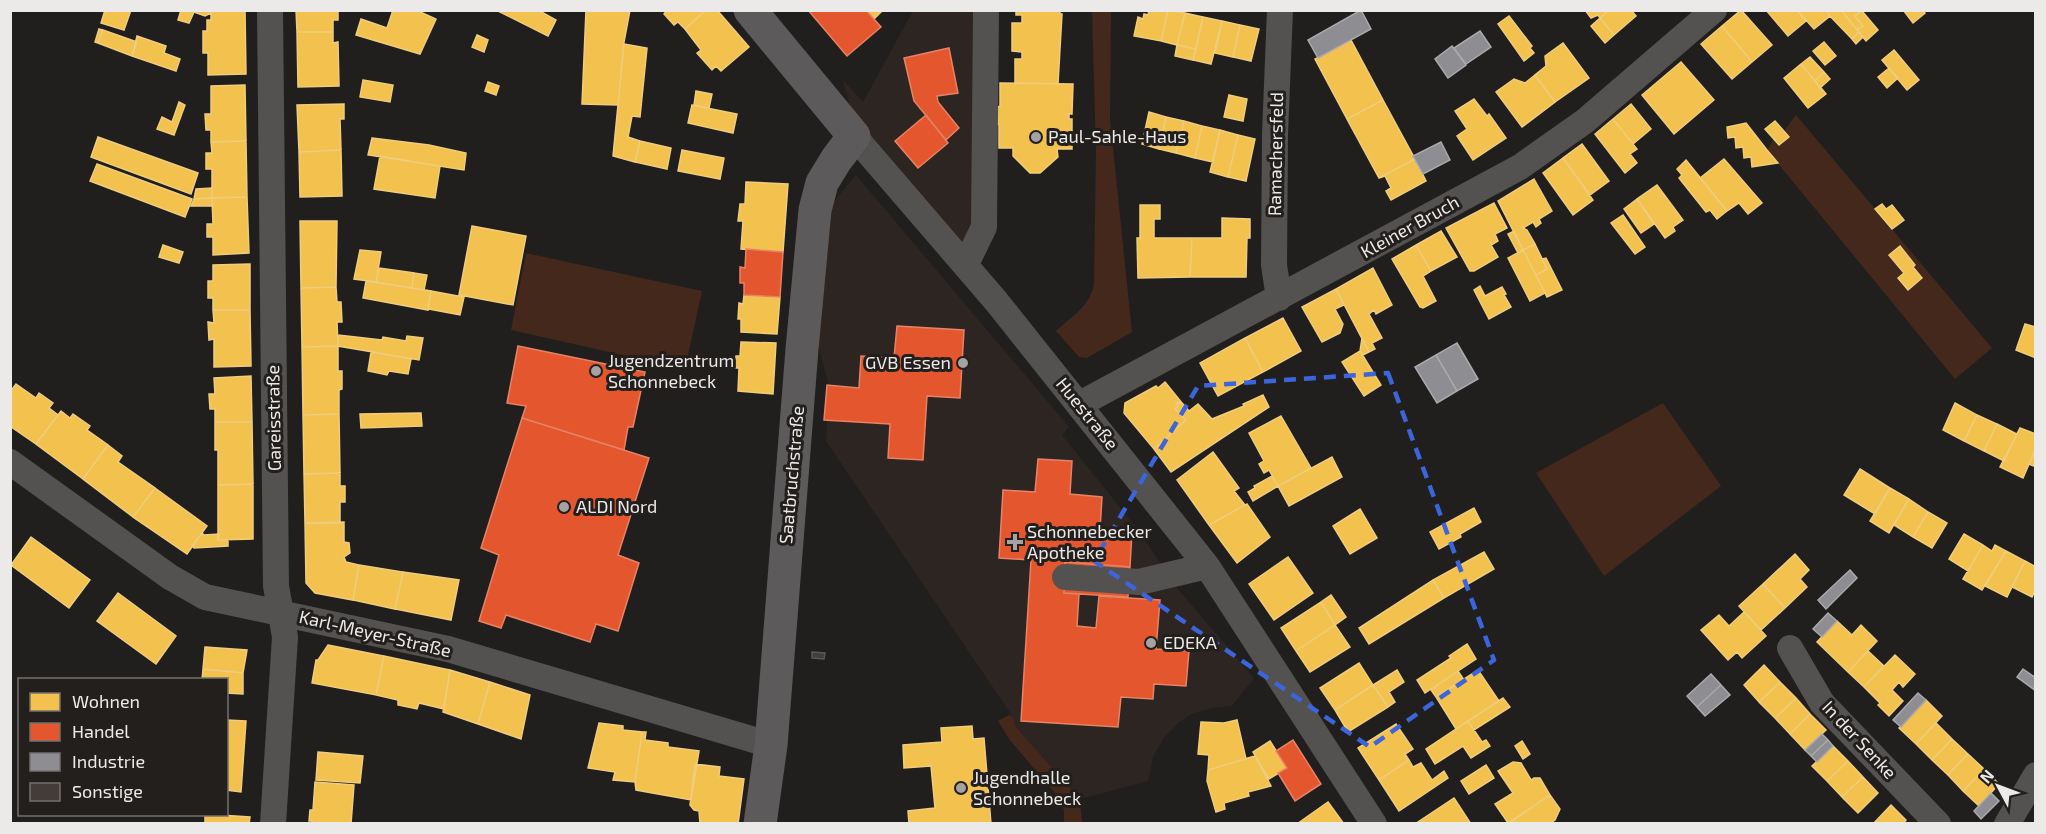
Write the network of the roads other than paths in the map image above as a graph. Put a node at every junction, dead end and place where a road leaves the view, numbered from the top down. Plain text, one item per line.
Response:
1 (270, 10) edge
2 (750, 10) edge
3 (986, 10) edge
4 (1280, 10) edge
5 (1714, 10) edge
6 (855, 136) junction
7 (966, 264) junction
8 (1279, 298) junction
9 (1080, 404) junction
10 (10, 462) edge
11 (1207, 566) junction
12 (1065, 577) dead end
13 (282, 613) junction
14 (1790, 648) dead end
15 (771, 745) junction
16 (2036, 776) edge
17 (273, 824) edge
18 (760, 824) edge
19 (1374, 824) edge
20 (1938, 824) edge
21 (2007, 824) edge

1 - 13 street, Gareisstraße
2 - 6 main road, Huestraße
3 - 7 street
4 - 8 street, Ramachersfeld
5 - 8 street, Kleiner Bruch
6 - 7 street, Huestraße
6 - 15 main road, Saatbruchstraße
7 - 9 street, Huestraße
8 - 9 street, Kleiner Bruch
9 - 11 street, Huestraße
10 - 13 street, Karl-Meyer-Straße
11 - 12 street
11 - 19 street, Huestraße
13 - 15 street, Karl-Meyer-Straße
13 - 17 street, Gareisstraße
14 - 20 street, In der Senke
15 - 18 main road, Saatbruchstraße
16 - 21 street

